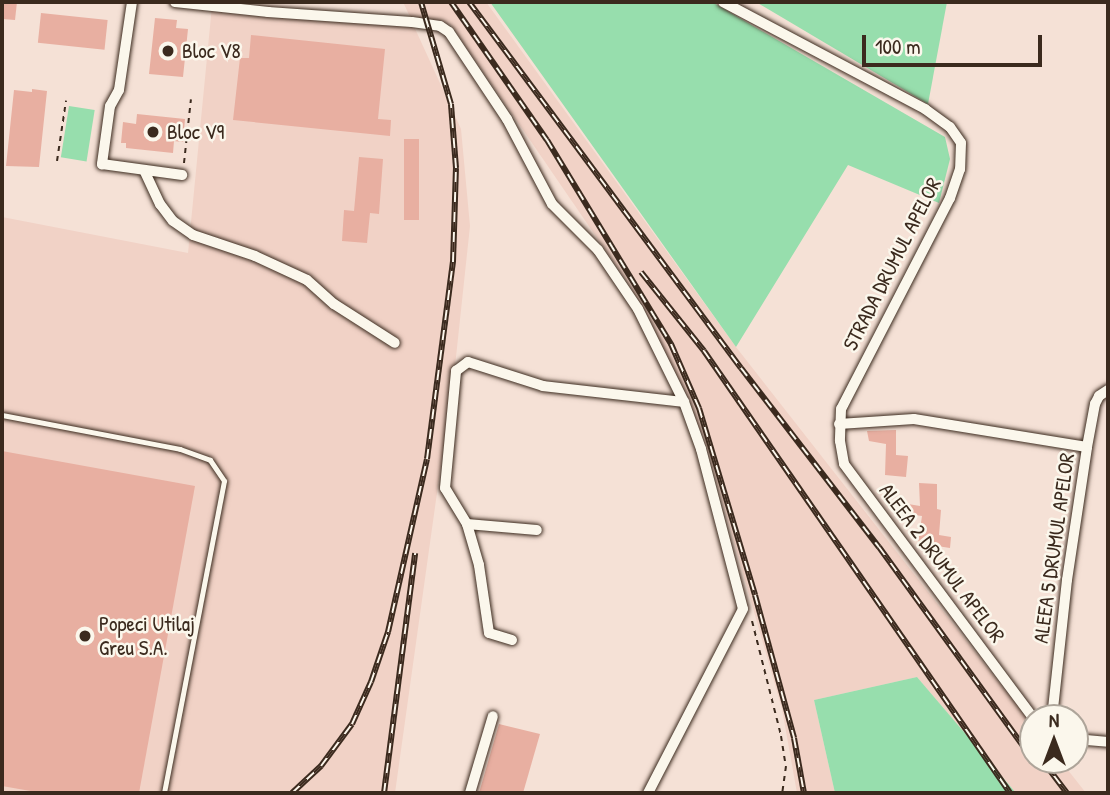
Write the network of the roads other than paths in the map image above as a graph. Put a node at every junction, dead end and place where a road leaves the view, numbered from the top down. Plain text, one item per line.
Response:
1 (132, 2) edge
2 (175, 2) edge
3 (723, 2) edge
4 (268, 7) edge
5 (144, 170) junction
6 (182, 175) road end
7 (395, 343) dead end
8 (1108, 390) edge
9 (684, 402) junction
10 (2, 415) edge
11 (839, 424) junction
12 (1087, 447) junction
13 (467, 524) junction
14 (537, 530) dead end
15 (512, 640) dead end
16 (1023, 704) edge
17 (1054, 704) edge
18 (493, 716) dead end
19 (1089, 740) edge
20 (1108, 742) edge
21 (164, 793) edge
22 (470, 793) edge
23 (648, 793) edge

1 - 5 street
2 - 4 street
3 - 11 street, STRADA DRUMUL APELOR
4 - 9 street
5 - 6 street
5 - 7 street
8 - 12 street, ALEEA 5 DRUMUL APELOR
9 - 13 street
9 - 23 street
10 - 21 lane
11 - 12 street
11 - 16 street, ALEEA 2 DRUMUL APELOR
12 - 17 street, ALEEA 5 DRUMUL APELOR
13 - 14 street
13 - 15 street
18 - 22 street
19 - 20 street

